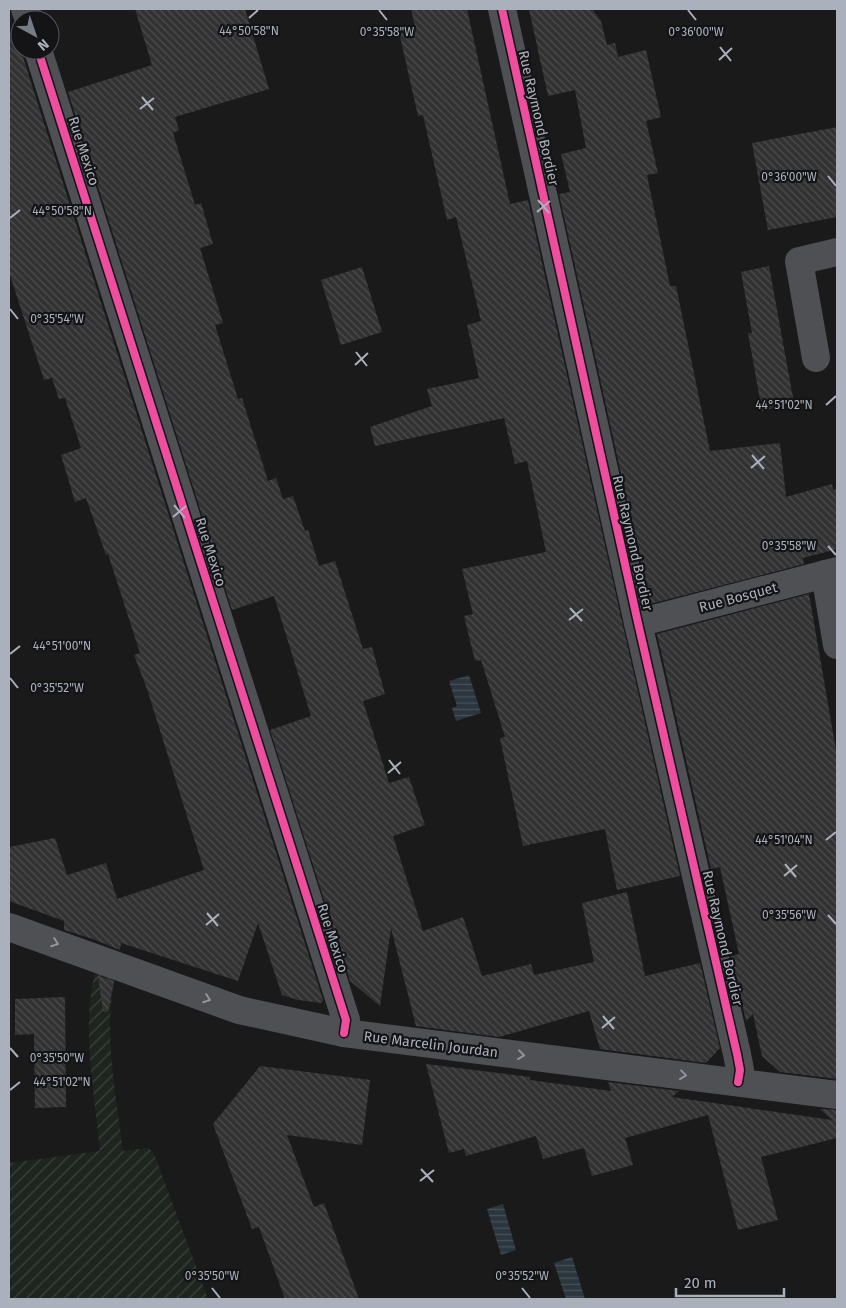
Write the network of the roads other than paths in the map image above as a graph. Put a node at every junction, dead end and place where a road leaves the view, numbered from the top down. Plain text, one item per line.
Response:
1 (502, 9) edge
2 (41, 60) edge
3 (837, 252) edge
4 (816, 358) dead end
5 (831, 572) edge
6 (638, 623) junction
7 (837, 646) edge
8 (9, 927) edge
9 (344, 1033) junction
10 (738, 1082) junction
11 (837, 1095) edge

1 - 6 street, Rue Raymond Bordier
2 - 9 street, Rue Mexico
3 - 4 street
5 - 6 street, Rue Bosquet
5 - 7 street
6 - 10 street, Rue Raymond Bordier
8 -> 9 street, Rue Marcelin Jourdan
9 -> 10 street, Rue Marcelin Jourdan
10 - 11 street, Rue Marcelin Jourdan

